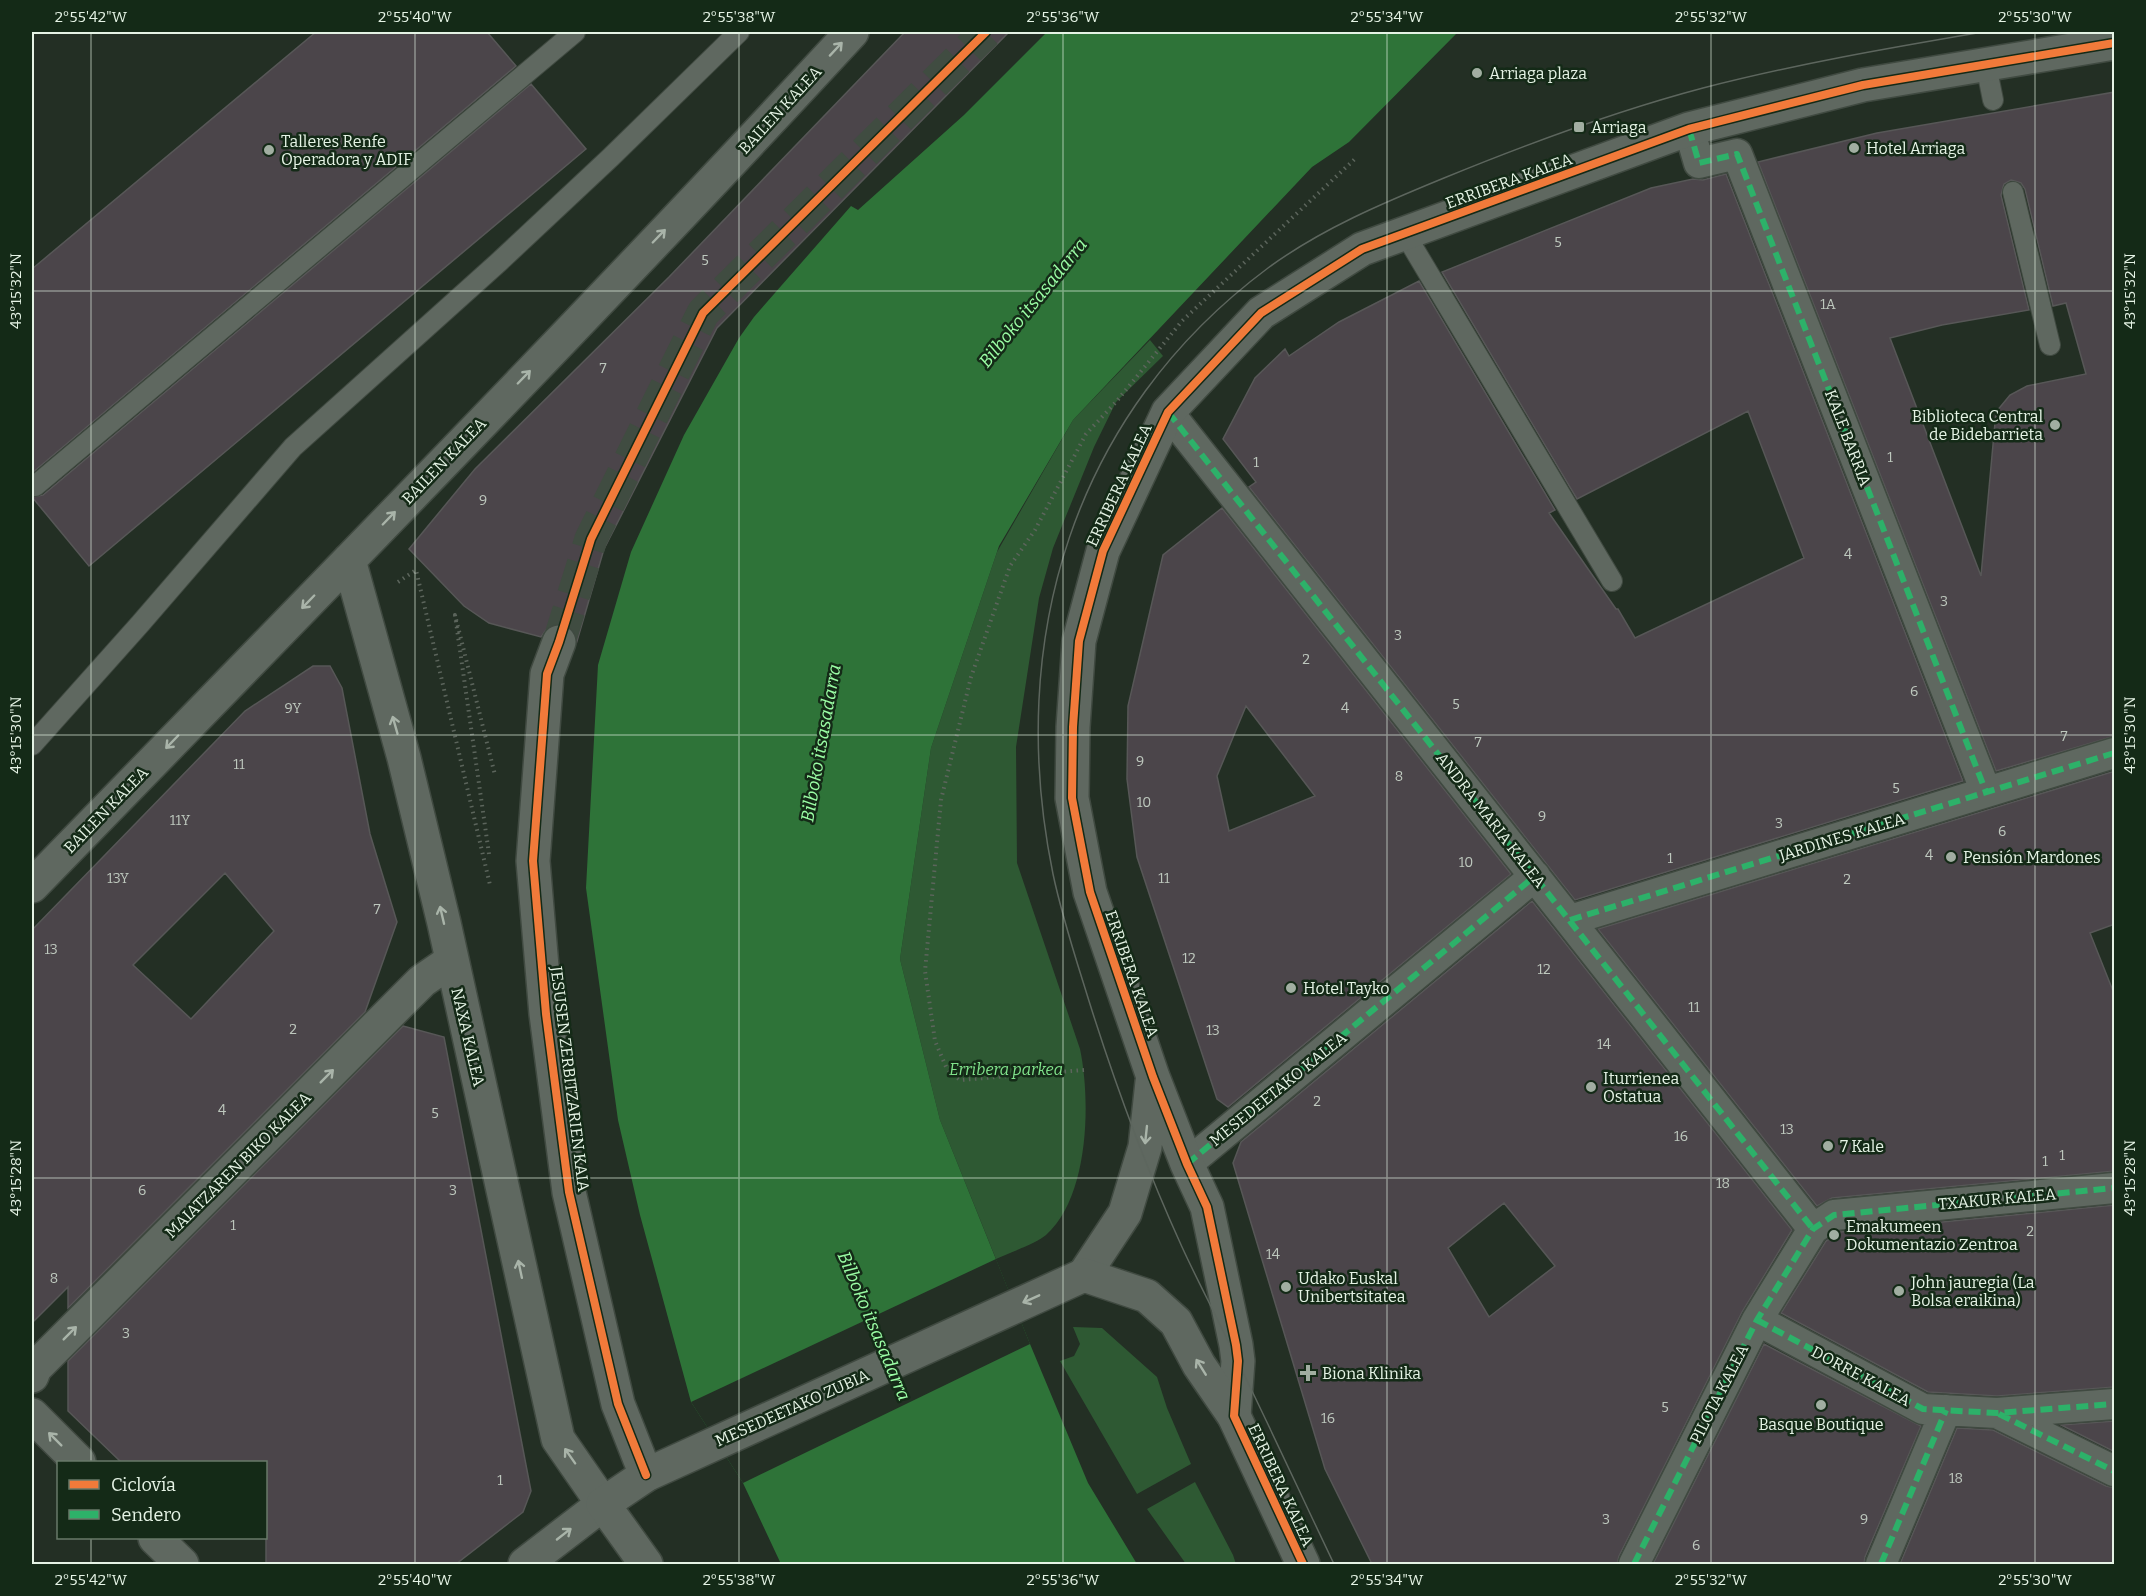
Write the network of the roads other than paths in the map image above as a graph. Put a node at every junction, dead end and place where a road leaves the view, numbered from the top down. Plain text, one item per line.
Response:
1 (575, 32) edge
2 (739, 32) edge
3 (852, 32) edge
4 (2115, 43) edge
5 (1986, 65) junction
6 (1993, 100) dead end
7 (1689, 129) junction
8 (2013, 192) dead end
9 (1405, 234) junction
10 (2050, 345) dead end
11 (1168, 412) junction
12 (35, 486) dead end
13 (349, 560) junction
14 (1612, 581) dead end
15 (559, 642) tunnel mouth
16 (32, 745) edge
17 (2115, 753) edge
18 (1986, 792) junction
19 (1535, 876) junction
20 (32, 886) edge
21 (1570, 920) junction
22 (451, 961) junction
23 (1153, 1077) junction
24 (1187, 1164) junction
25 (2115, 1188) edge
26 (1813, 1229) junction
27 (1084, 1275) junction
28 (1756, 1320) junction
29 (32, 1376) edge
30 (2115, 1404) edge
31 (1946, 1410) junction
32 (1997, 1413) junction
33 (32, 1414) edge
34 (1234, 1416) junction
35 (78, 1461) edge
36 (2115, 1471) edge
37 (646, 1475) junction
38 (603, 1504) junction
39 (156, 1539) edge
40 (182, 1564) edge
41 (525, 1564) edge
42 (646, 1564) edge
43 (1304, 1564) edge
44 (1634, 1564) edge
45 (1881, 1564) edge

1 - 12 lane
2 - 16 lane
13 -> 3 street, BAILEN KALEA
4 - 5 street, ERRIBERA KALEA
5 - 6 lane
5 - 7 street, ERRIBERA KALEA
7 - 9 street, ERRIBERA KALEA
7 - 18 street, KALE BARRIA
8 - 10 lane
9 - 11 street, ERRIBERA KALEA
9 - 14 lane
11 - 19 street, ANDRA MARIA KALEA
11 - 23 street, ERRIBERA KALEA
13 -> 20 street, BAILEN KALEA
22 -> 13 street, NAXA KALEA
15 - 37 street, JESUSEN ZERBITZARIEN KAIA
17 - 18 street, JARDINES KALEA
18 - 21 street, JARDINES KALEA
19 - 21 street, ANDRA MARIA KALEA
19 - 24 street, MESEDEETAKO KALEA
21 - 26 street, ANDRA MARIA KALEA
29 -> 22 street, MAIATZAREN BIKO KALEA
38 -> 22 street, NAXA KALEA
23 - 24 street, ERRIBERA KALEA
23 -> 27 street, ERRIBERA KALEA
24 - 34 street, ERRIBERA KALEA
25 - 26 street, TXAKUR KALEA
26 - 28 street, PILOTA KALEA
34 -> 27 street, ERRIBERA KALEA
27 -> 37 street, MESEDEETAKO ZUBIA
28 - 31 street, DORRE KALEA
28 - 44 street, PILOTA KALEA
30 - 32 street, DORRE KALEA
31 - 32 street, DORRE KALEA
31 - 45 street
32 - 36 street
35 -> 33 street
34 - 43 street, ERRIBERA KALEA
37 - 38 street, MESEDEETAKO ZUBIA
41 -> 38 street, MESEDEETAKO ZUBIA
38 - 42 street, NAXA KALEA
39 - 40 street

